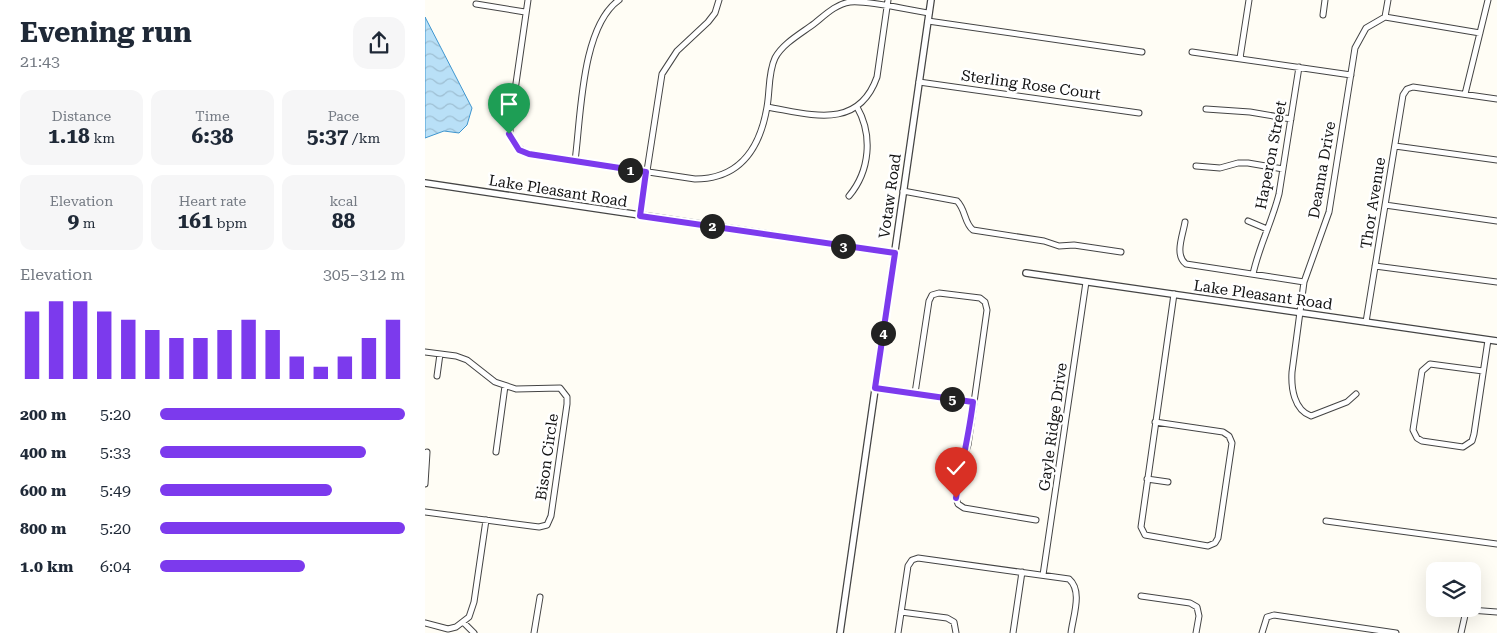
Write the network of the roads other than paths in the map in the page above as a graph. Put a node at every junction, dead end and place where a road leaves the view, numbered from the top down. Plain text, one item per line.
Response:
1 (528, 0) edge
2 (619, 0) edge
3 (719, 0) edge
4 (888, 0) edge
5 (931, 0) edge
6 (1249, 0) edge
7 (1325, 0) edge
8 (1388, 0) edge
9 (1488, 0) edge
10 (476, 4) dead end
11 (887, 7) junction
12 (525, 12) junction
13 (929, 13) junction
14 (1323, 15) dead end
15 (1385, 17) junction
16 (928, 21) junction
17 (1480, 33) junction
18 (1142, 52) dead end
19 (1192, 52) dead end
20 (1240, 58) junction
21 (1299, 67) junction
22 (1351, 75) junction
23 (919, 82) junction
24 (1465, 94) junction
25 (1497, 99) edge
26 (767, 107) junction
27 (857, 107) junction
28 (1206, 109) dead end
29 (1139, 113) dead end
30 (1291, 119) junction
31 (1395, 146) junction
32 (1497, 160) edge
33 (575, 161) junction
34 (1196, 166) dead end
35 (1283, 169) junction
36 (646, 172) junction
37 (425, 183) edge
38 (903, 191) junction
39 (849, 196) dead end
40 (1385, 205) junction
41 (640, 216) junction
42 (1248, 221) dead end
43 (1497, 221) edge
44 (1185, 222) dead end
45 (1267, 229) junction
46 (1121, 252) dead end
47 (895, 253) junction
48 (1375, 266) junction
49 (1025, 272) dead end
50 (1253, 274) junction
51 (1086, 282) junction
52 (1304, 282) junction
53 (1497, 282) edge
54 (1174, 294) junction
55 (1301, 313) junction
56 (1366, 322) junction
57 (1488, 340) junction
58 (1497, 341) edge
59 (425, 352) edge
60 (440, 354) junction
61 (1483, 371) junction
62 (437, 376) dead end
63 (505, 386) junction
64 (875, 388) junction
65 (915, 394) junction
66 (1356, 394) dead end
67 (973, 402) junction
68 (1155, 422) junction
69 (427, 452) dead end
70 (496, 452) dead end
71 (1147, 479) junction
72 (1168, 482) dead end
73 (425, 484) edge
74 (425, 512) edge
75 (486, 520) junction
76 (1036, 520) dead end
77 (1326, 521) dead end
78 (1497, 544) edge
79 (1022, 572) junction
80 (1043, 575) junction
81 (1141, 596) dead end
82 (540, 597) dead end
83 (901, 612) junction
84 (1497, 612) edge
85 (463, 622) junction
86 (425, 623) edge
87 (475, 633) edge
88 (534, 633) edge
89 (840, 633) edge
90 (898, 633) edge
91 (956, 633) edge
92 (1013, 633) edge
93 (1071, 633) edge
94 (1196, 633) edge
95 (1262, 633) edge
96 (1396, 633) edge
97 (1461, 633) edge

1 - 12 street
2 - 33 street
3 - 36 street
4 - 11 street
5 - 13 street, Votaw Road
6 - 20 street
7 - 14 street
8 - 15 street
9 - 17 street
10 - 12 street
11 - 13 street
11 - 26 street
11 - 27 street
12 - 33 street
13 - 16 street, Votaw Road
15 - 17 street
15 - 22 street, Deanna Drive
16 - 18 street
16 - 23 street, Votaw Road
17 - 24 street
19 - 20 street
20 - 21 street
21 - 22 street
21 - 30 street, Haperon Street
22 - 52 street, Deanna Drive
23 - 29 street, Sterling Rose Court
23 - 38 street, Votaw Road
24 - 25 street
24 - 31 street, Thor Avenue
26 - 27 street
26 - 36 street
27 - 39 street
28 - 30 street
30 - 35 street, Haperon Street
31 - 32 street
31 - 40 street, Thor Avenue
33 - 36 street
34 - 35 street
35 - 45 street, Haperon Street
36 - 41 street
37 - 41 street, Lake Pleasant Road
38 - 46 street
38 - 47 street, Votaw Road
40 - 43 street
40 - 48 street, Thor Avenue
41 - 47 street, Lake Pleasant Road
42 - 45 street
44 - 50 street
45 - 50 street, Haperon Street
47 - 64 street, Votaw Road
48 - 53 street
48 - 56 street, Thor Avenue
49 - 51 street, Lake Pleasant Road
50 - 52 street
51 - 54 street, Lake Pleasant Road
51 - 80 street, Gayle Ridge Drive
52 - 55 street, Deanna Drive
54 - 55 street, Lake Pleasant Road
54 - 68 street
55 - 56 street, Lake Pleasant Road
55 - 66 street, Deanna Drive
56 - 57 street, Lake Pleasant Road
57 - 58 street, Lake Pleasant Road
57 - 61 street
59 - 60 street, Bison Circle
60 - 62 street
60 - 63 street, Bison Circle
61 - 61 street
63 - 70 street
63 - 75 street, Bison Circle
64 - 65 street
64 - 89 street, Votaw Road
65 - 67 street
65 - 67 street
67 - 76 street
68 - 71 street
68 - 71 street
69 - 73 street
71 - 72 street
74 - 75 street
75 - 85 street
77 - 78 street
79 - 80 street
79 - 83 street
79 - 92 street
80 - 93 street
81 - 94 street
82 - 88 street
83 - 90 street
83 - 91 street
84 - 97 street
85 - 86 street
85 - 87 street
95 - 96 street

